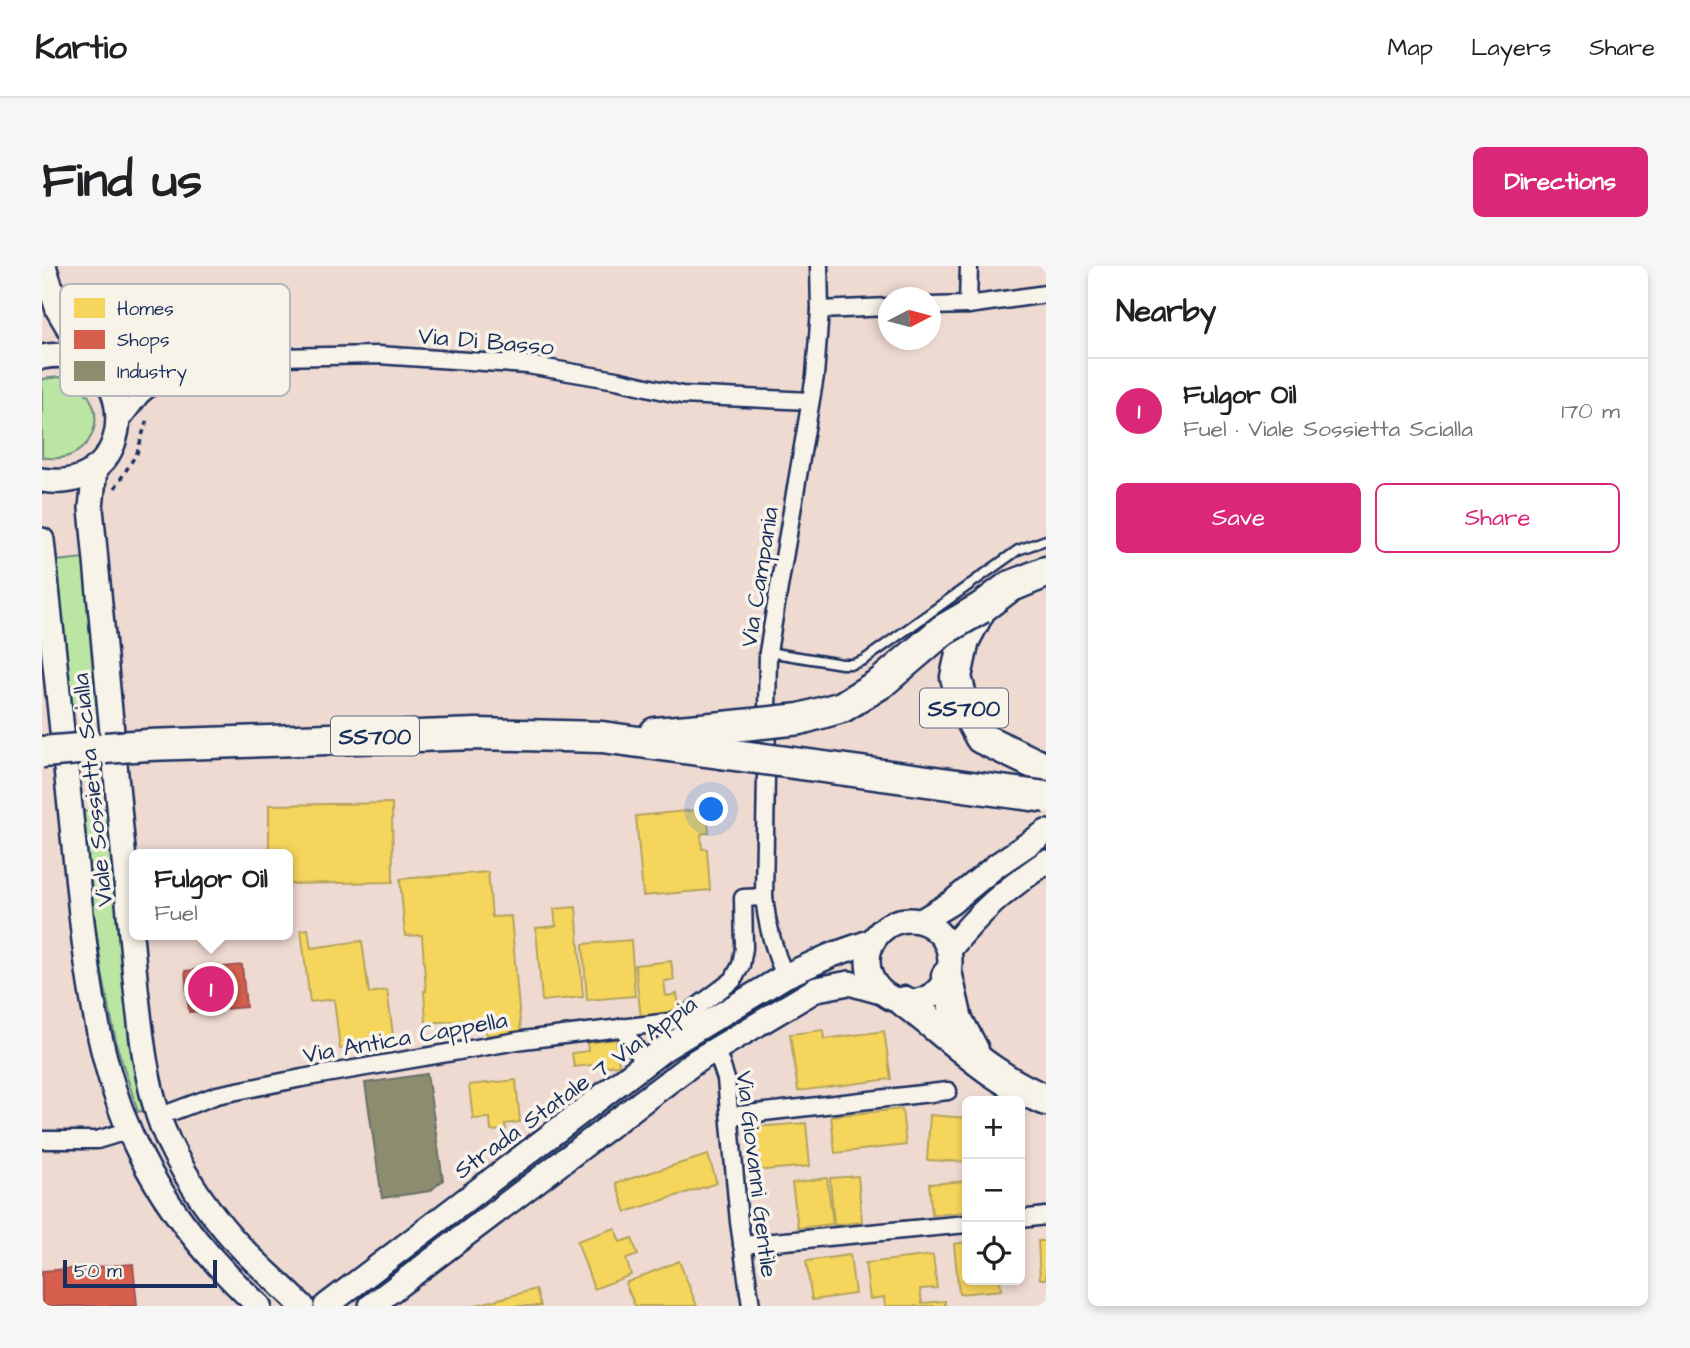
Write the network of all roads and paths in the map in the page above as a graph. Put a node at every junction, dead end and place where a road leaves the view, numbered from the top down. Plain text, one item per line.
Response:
1 (44, 266) edge
2 (819, 266) edge
3 (969, 266) edge
4 (1046, 294) edge
5 (968, 305) junction
6 (941, 306) edge
7 (878, 307) edge
8 (820, 310) junction
9 (60, 313) edge
10 (60, 356) edge
11 (42, 357) edge
12 (290, 357) edge
13 (115, 396) edge
14 (140, 396) edge
15 (810, 401) junction
16 (152, 409) dead end
17 (120, 422) junction
18 (95, 468) junction
19 (42, 480) edge
20 (110, 496) dead end
21 (42, 540) edge
22 (1046, 540) edge
23 (1046, 572) edge
24 (981, 608) junction
25 (768, 652) junction
26 (722, 740) junction
27 (42, 752) edge
28 (1046, 769) edge
29 (1046, 797) edge
30 (1046, 832) edge
31 (1046, 862) edge
32 (764, 897) junction
33 (129, 915) edge
34 (921, 921) junction
35 (131, 940) edge
36 (872, 941) junction
37 (948, 963) junction
38 (785, 976) junction
39 (893, 997) junction
40 (622, 1027) junction
41 (716, 1049) junction
42 (645, 1063) junction
43 (979, 1063) junction
44 (948, 1091) dead end
45 (1046, 1100) edge
46 (730, 1116) junction
47 (158, 1117) junction
48 (130, 1130) junction
49 (42, 1140) edge
50 (1046, 1216) edge
51 (1025, 1218) edge
52 (962, 1224) edge
53 (742, 1245) junction
54 (259, 1306) edge
55 (302, 1306) edge
56 (326, 1306) edge
57 (371, 1306) edge
58 (751, 1306) edge

1 - 9 street
2 - 8 street, Via Campania
3 - 5 street
4 - 5 street
5 - 6 street
7 - 8 street
8 - 15 street, Via Campania
10 - 11 street
12 - 15 street, Via Di Basso
13 - 17 street
14 - 17 street, Via Di Basso
15 - 25 street, Via Campania
16 - 20 path
17 - 18 street, Viale Sossietta Scialla
18 - 19 street
18 - 33 street, Viale Sossietta Scialla
21 - 48 street, Viale Sossietta Scialla
22 - 25 lane
23 - 24 highway, SS700
24 - 26 highway, SS700, bridge
24 - 28 highway, SS700
25 - 32 street, Via Campania
26 - 27 highway, SS700, bridge
26 - 29 highway, bridge
30 - 34 street, Strada Statale 7 Via Appia
31 - 37 street
32 - 38 street, Via Campania
32 - 40 street
34 - 36 street, Strada Statale 7 Via Appia
34 - 37 street
35 - 47 street, Viale Sossietta Scialla
36 - 38 street, Strada Statale 7 Via Appia
36 - 39 street
37 - 39 street
37 - 43 highway
38 - 42 street, Strada Statale 7 Via Appia
39 - 41 street, Strada Statale 7 Via Appia
39 - 43 highway
40 - 42 street
40 - 47 street, Via Antica Cappella
41 - 46 street, Via Giovanni Gentile
41 - 57 street, Strada Statale 7 Via Appia
42 - 56 street, Strada Statale 7 Via Appia
43 - 45 highway
44 - 46 street
46 - 53 street, Via Giovanni Gentile
47 - 55 street, Viale Sossietta Scialla
48 - 49 street
48 - 54 street, Viale Sossietta Scialla
50 - 51 street
52 - 53 street
53 - 58 street, Via Giovanni Gentile

